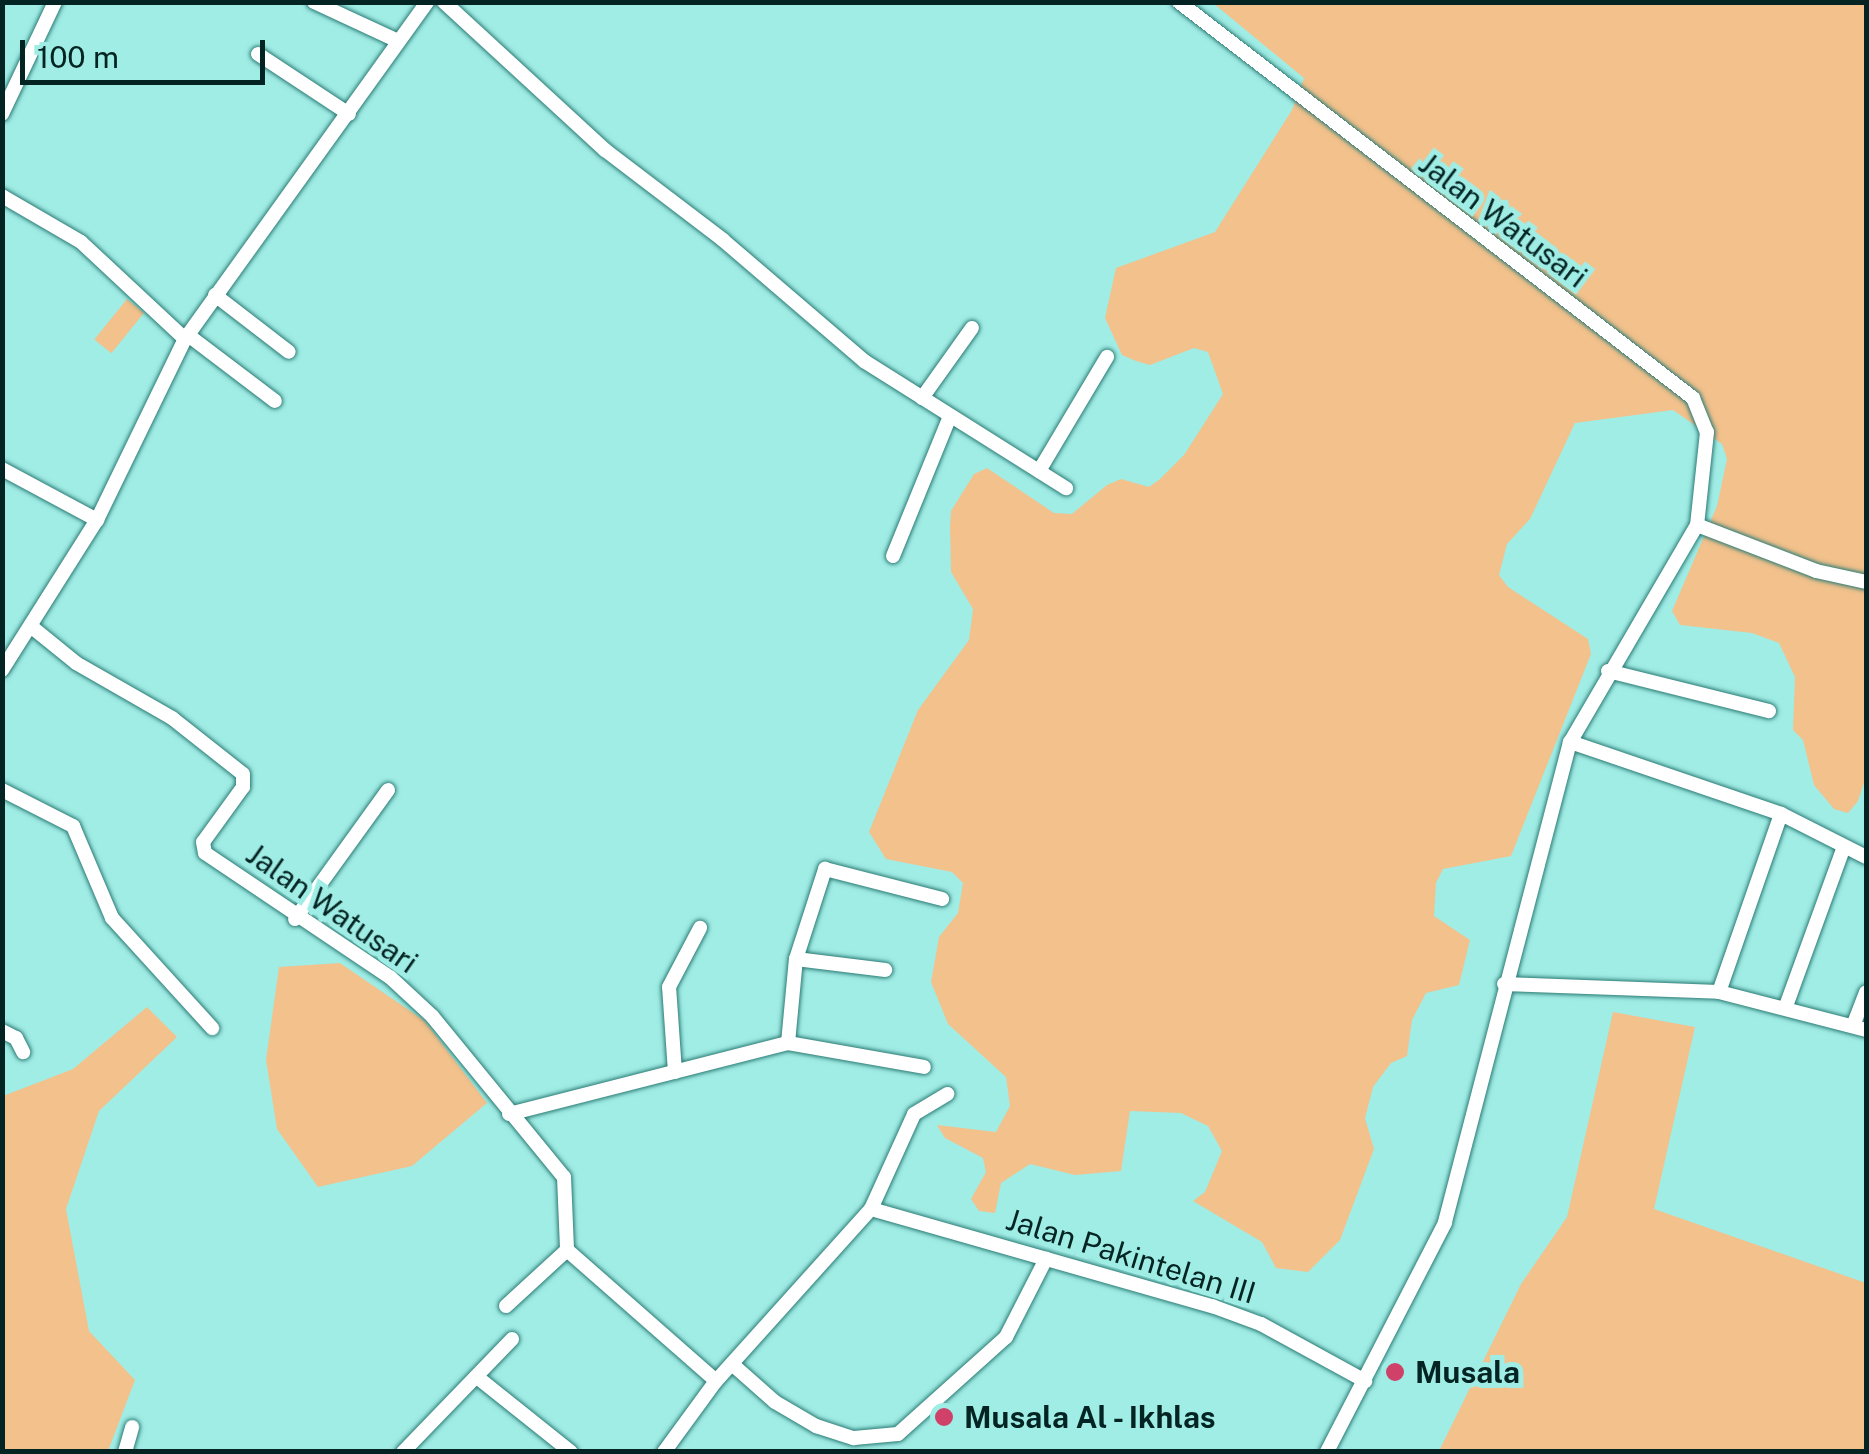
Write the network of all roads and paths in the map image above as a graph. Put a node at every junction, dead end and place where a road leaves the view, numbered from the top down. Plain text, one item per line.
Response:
1 (55, 2) edge
2 (314, 2) edge
3 (427, 2) edge
4 (444, 2) edge
5 (1180, 2) edge
6 (398, 42) junction
7 (258, 54) dead end
8 (2, 114) edge
9 (349, 114) junction
10 (2, 196) edge
11 (215, 295) junction
12 (972, 328) dead end
13 (186, 337) junction
14 (289, 352) dead end
15 (1107, 357) dead end
16 (922, 398) junction
17 (275, 401) dead end
18 (950, 416) junction
19 (2, 470) edge
20 (1039, 471) junction
21 (1066, 488) dead end
22 (97, 520) junction
23 (1698, 525) junction
24 (893, 556) dead end
25 (1866, 582) edge
26 (32, 628) junction
27 (2, 670) edge
28 (1608, 671) junction
29 (1769, 711) dead end
30 (1570, 742) junction
31 (2, 790) edge
32 (388, 790) dead end
33 (1781, 814) junction
34 (1844, 847) junction
35 (1866, 857) edge
36 (942, 899) dead end
37 (295, 918) junction
38 (700, 928) dead end
39 (796, 959) junction
40 (885, 970) dead end
41 (1504, 984) junction
42 (1719, 992) junction
43 (1866, 992) edge
44 (1786, 1006) junction
45 (212, 1028) dead end
46 (1860, 1028) edge
47 (2, 1031) edge
48 (788, 1043) junction
49 (23, 1052) dead end
50 (924, 1067) dead end
51 (675, 1072) junction
52 (947, 1094) dead end
53 (509, 1114) junction
54 (871, 1210) junction
55 (567, 1250) junction
56 (1046, 1258) junction
57 (506, 1306) dead end
58 (512, 1339) dead end
59 (732, 1364) junction
60 (476, 1377) junction
61 (716, 1381) junction
62 (1365, 1381) junction
63 (132, 1428) dead end
64 (563, 1449) edge
65 (125, 1452) edge
66 (403, 1452) edge
67 (664, 1452) edge
68 (1327, 1452) edge

1 - 8 street
2 - 6 street
3 - 6 street
4 - 16 street
5 - 23 street, Jalan Watusari
6 - 9 street
7 - 9 street
9 - 11 street
10 - 13 street
11 - 13 street
11 - 14 street
12 - 16 street
13 - 17 street
13 - 22 street
15 - 20 street
16 - 18 street
18 - 20 street
18 - 24 street
19 - 22 street
20 - 21 street
22 - 26 street
23 - 25 street
23 - 28 street
26 - 27 street
26 - 37 street, Jalan Watusari
28 - 29 street
28 - 30 street
30 - 33 street
30 - 41 street
31 - 45 street
32 - 37 street
33 - 34 street
33 - 42 street
34 - 35 street
34 - 44 street
36 - 39 street
37 - 53 street, Jalan Watusari
38 - 51 street
39 - 40 street
39 - 48 street
41 - 42 street
41 - 62 street
42 - 44 street
43 - 46 street
44 - 46 street
47 - 49 street
48 - 50 street
48 - 51 street
51 - 53 street
52 - 54 street
53 - 55 street, Jalan Watusari
54 - 56 street, Jalan Pakintelan III
54 - 59 street
55 - 57 street
55 - 61 street
56 - 59 street
56 - 62 street, Jalan Pakintelan III
58 - 60 street
59 - 61 street
60 - 64 street
60 - 66 street
61 - 67 street
62 - 68 street
63 - 65 street

